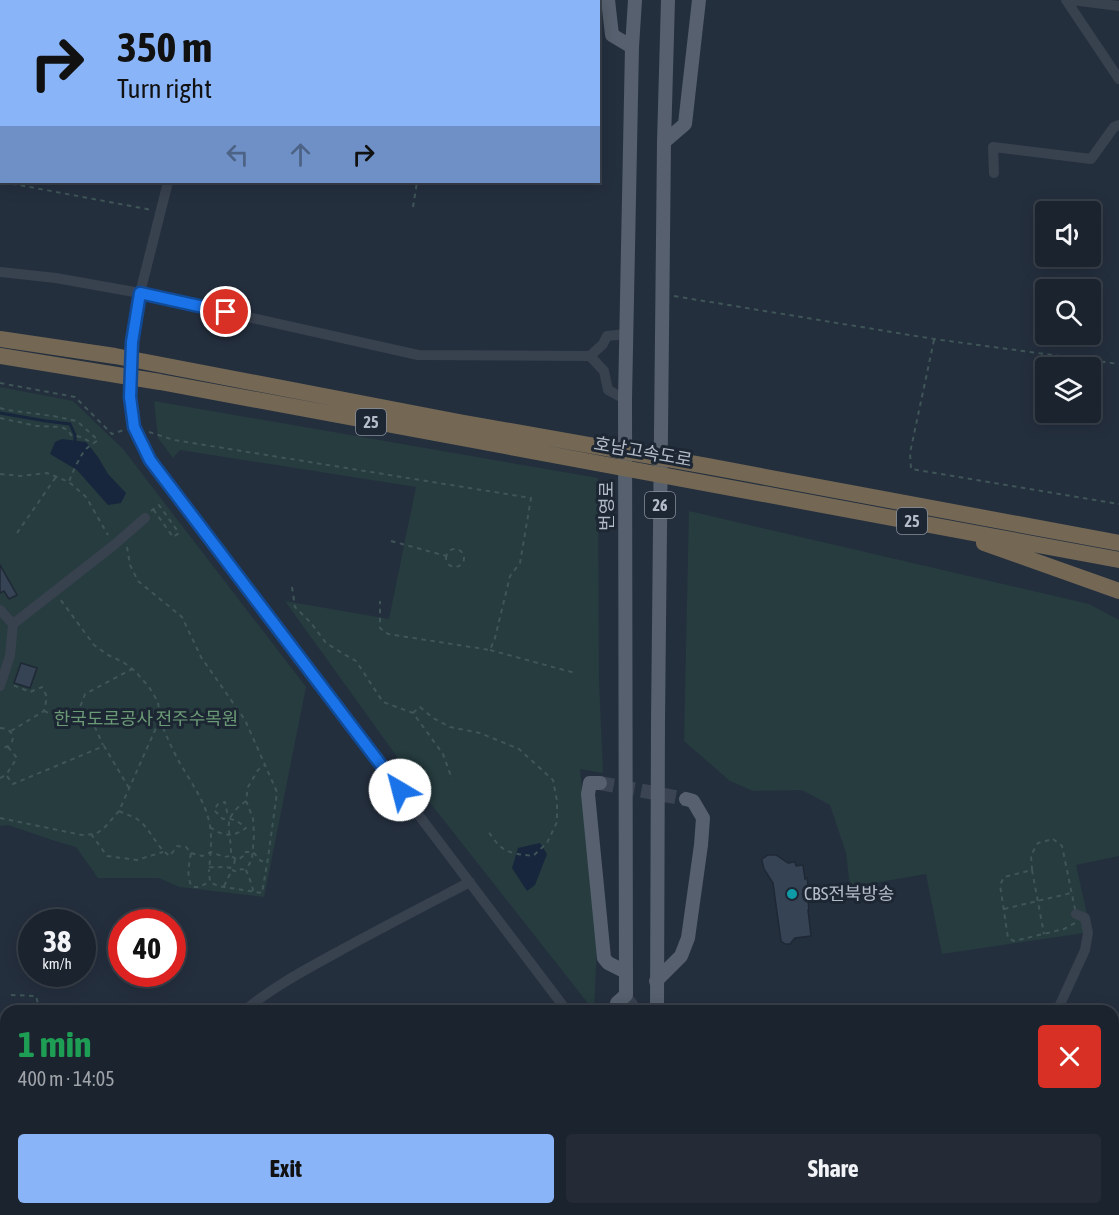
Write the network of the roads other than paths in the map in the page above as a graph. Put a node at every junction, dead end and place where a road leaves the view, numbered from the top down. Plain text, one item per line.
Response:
1 (608, 0) edge
2 (635, 0) edge
3 (668, 0) edge
4 (699, 0) edge
5 (1066, 0) edge
6 (1072, 0) edge
7 (1119, 6) edge
8 (632, 47) junction
9 (1119, 79) edge
10 (1119, 125) edge
11 (664, 142) junction
12 (994, 173) dead end
13 (168, 183) edge
14 (0, 272) edge
15 (140, 293) junction
16 (626, 334) junction
17 (0, 339) edge
18 (590, 356) junction
19 (0, 357) edge
20 (625, 399) junction
21 (584, 453) junction
22 (706, 474) junction
23 (145, 518) road end
24 (963, 531) junction
25 (1119, 543) edge
26 (1119, 560) edge
27 (1119, 591) edge
28 (0, 610) edge
29 (13, 624) junction
30 (1, 684) edge
31 (600, 783) dead end
32 (686, 799) tunnel mouth
33 (470, 882) junction
34 (1076, 914) road end
35 (626, 972) junction
36 (656, 981) junction
37 (626, 995) junction
38 (251, 1005) edge
39 (562, 1005) edge
40 (617, 1005) edge
41 (633, 1005) edge
42 (657, 1005) edge
43 (1060, 1005) edge

1 - 8 main road
2 - 8 main road, 번영로 / 26
3 - 11 main road, 26
4 - 11 main road
5 - 9 street
6 - 7 street
8 - 16 main road, 번영로 / 26
10 - 12 street
11 - 36 main road, 26
13 - 15 street
14 - 15 street
15 - 18 street
15 - 33 street
16 - 18 street
16 - 20 main road, 번영로 / 26
17 - 21 highway, 호남고속도로 / 25
18 - 20 street
19 - 21 highway, 호남고속도로 / 25
20 - 35 main road, 번영로 / 26
21 - 22 highway, 호남고속도로 / 25
22 - 24 highway, 호남고속도로 / 25
22 - 25 highway, 호남고속도로 / 25
23 - 29 street
24 - 26 highway, 호남고속도로 / 25
24 - 27 highway
28 - 29 street
29 - 30 street
31 - 35 main road
32 - 36 main road
33 - 38 street
33 - 39 street
34 - 43 street
35 - 37 main road, 번영로 / 26
36 - 42 main road, 26
37 - 40 main road
37 - 41 street, 번영로

